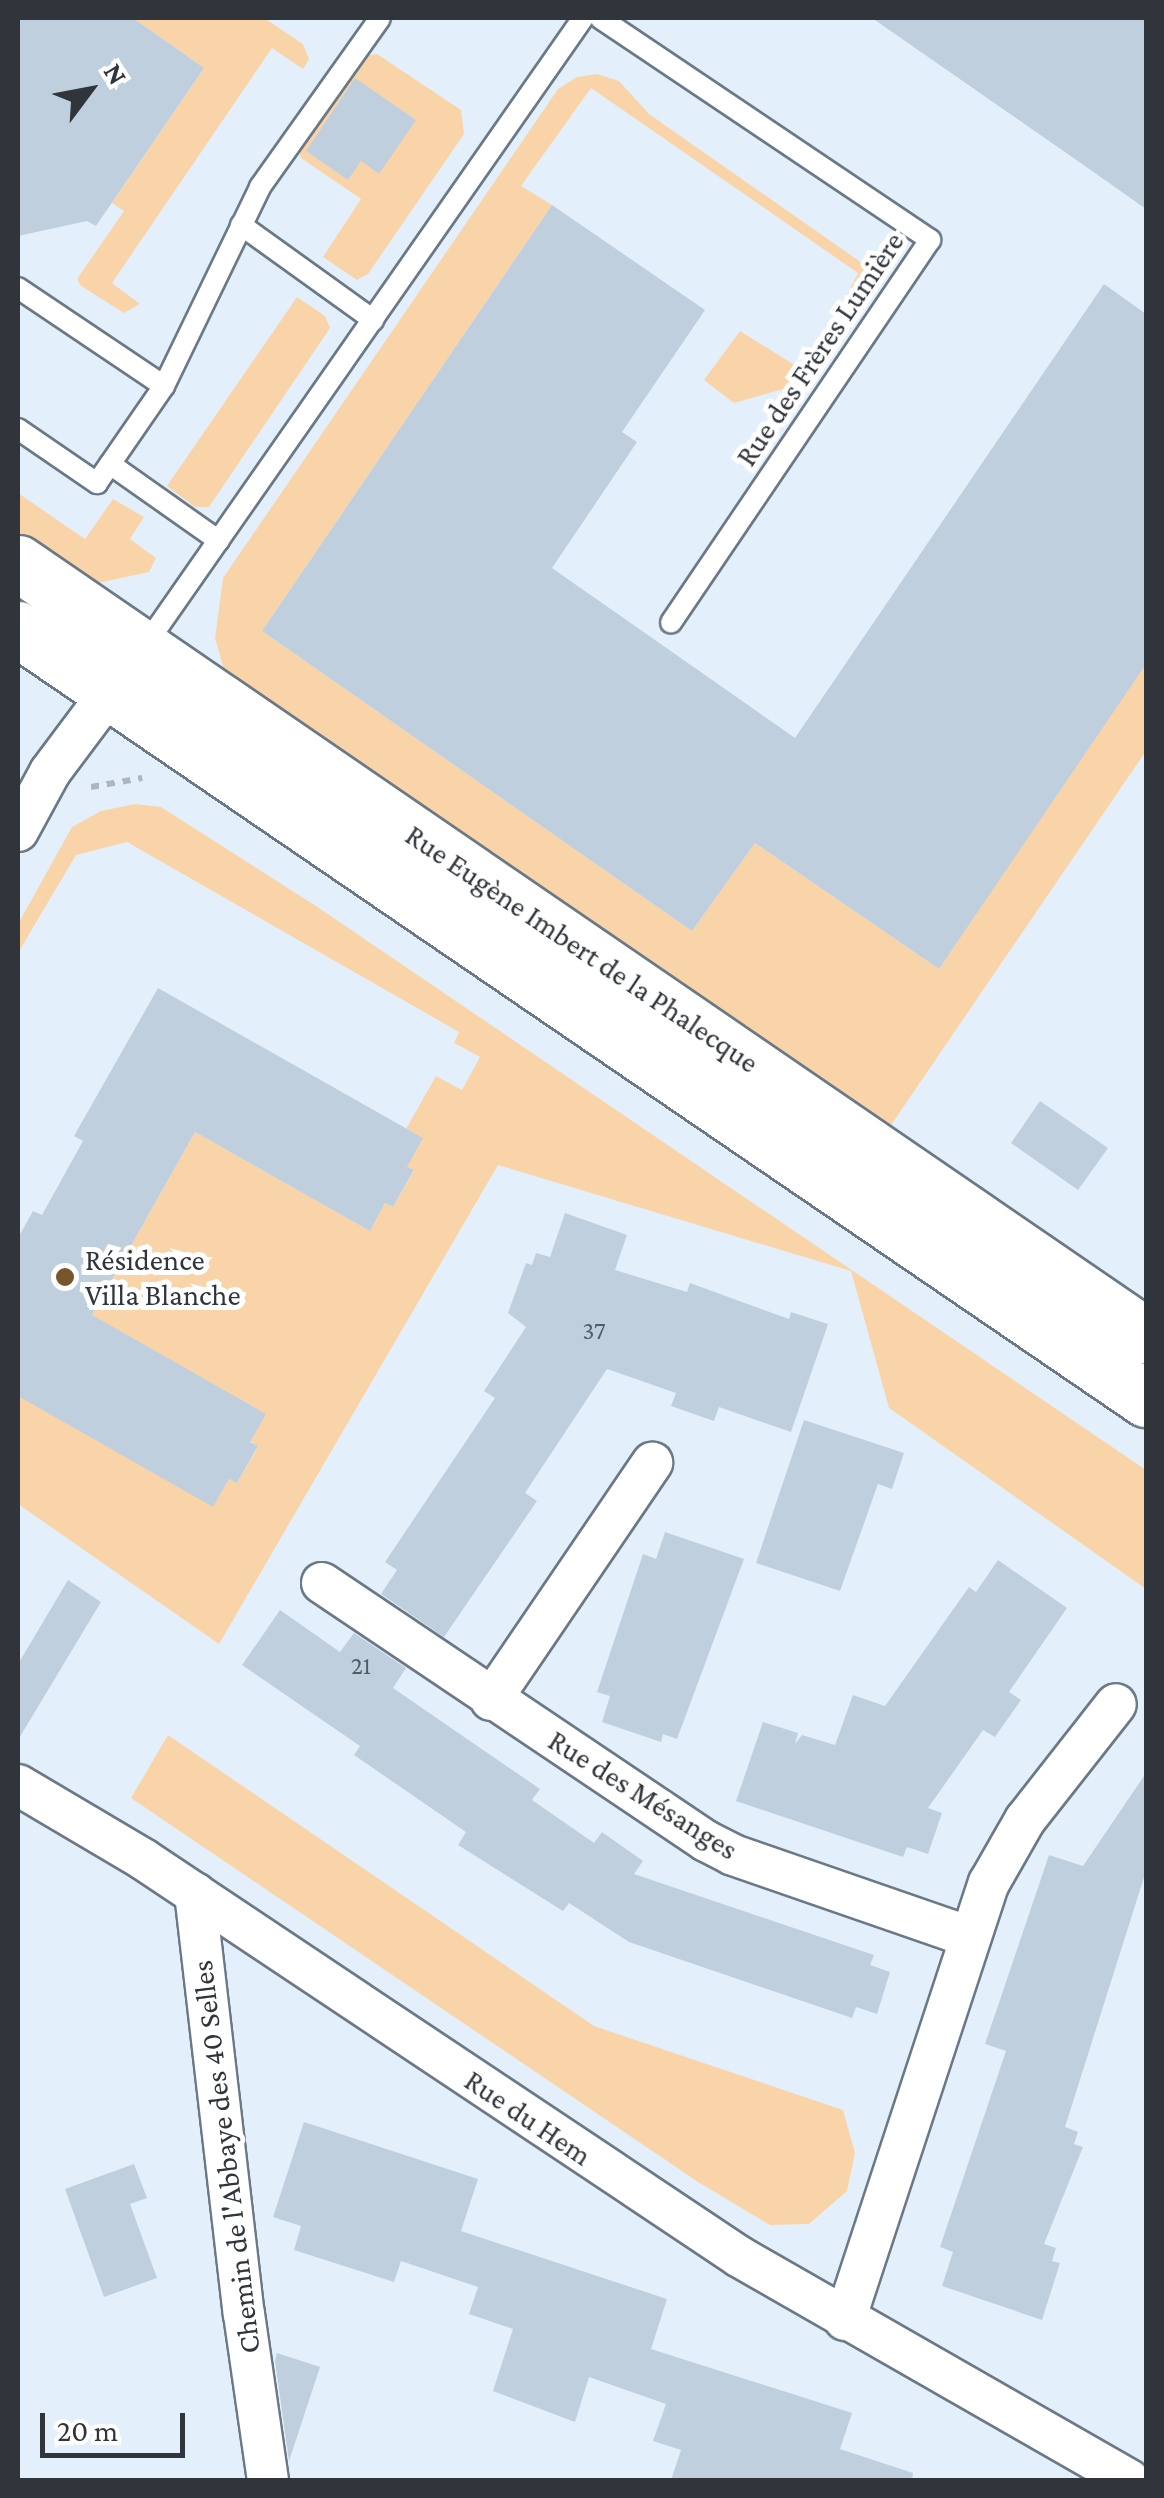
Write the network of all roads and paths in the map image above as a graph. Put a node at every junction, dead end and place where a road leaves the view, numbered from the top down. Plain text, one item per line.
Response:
1 (380, 18) edge
2 (583, 18) edge
3 (600, 18) edge
4 (241, 225) junction
5 (18, 288) edge
6 (373, 320) junction
7 (164, 386) junction
8 (18, 429) edge
9 (110, 464) junction
10 (219, 541) junction
11 (18, 563) edge
12 (671, 622) dead end
13 (18, 629) edge
14 (143, 649) junction
15 (109, 692) junction
16 (18, 831) edge
17 (1139, 1365) edge
18 (652, 1463) dead end
19 (322, 1583) dead end
20 (491, 1700) junction
21 (1116, 1704) dead end
22 (18, 1784) edge
23 (195, 1893) junction
24 (970, 1936) junction
25 (845, 2320) junction
26 (268, 2480) edge
27 (1130, 2480) edge

1 - 4 lane
2 - 6 lane
3 - 12 lane, Rue des Frères Lumière
4 - 6 lane
4 - 7 lane
5 - 7 lane
6 - 10 lane
7 - 9 lane
8 - 9 lane
9 - 10 lane
10 - 14 lane
11 - 14 street, Rue Eugène Imbert de la Phalecque
13 - 15 street, Rue Eugène Imbert de la Phalecque
14 - 15 street
14 - 17 street, Rue Eugène Imbert de la Phalecque
15 - 16 street
15 - 17 street, Rue Eugène Imbert de la Phalecque
18 - 20 street
19 - 20 street, Rue des Mésanges
20 - 24 street, Rue des Mésanges
21 - 24 street
22 - 23 street, Rue du Hem
23 - 25 street, Rue du Hem
23 - 26 street, Chemin de l'Abbaye des 40 Selles
24 - 25 street
25 - 27 street, Rue du Hem

